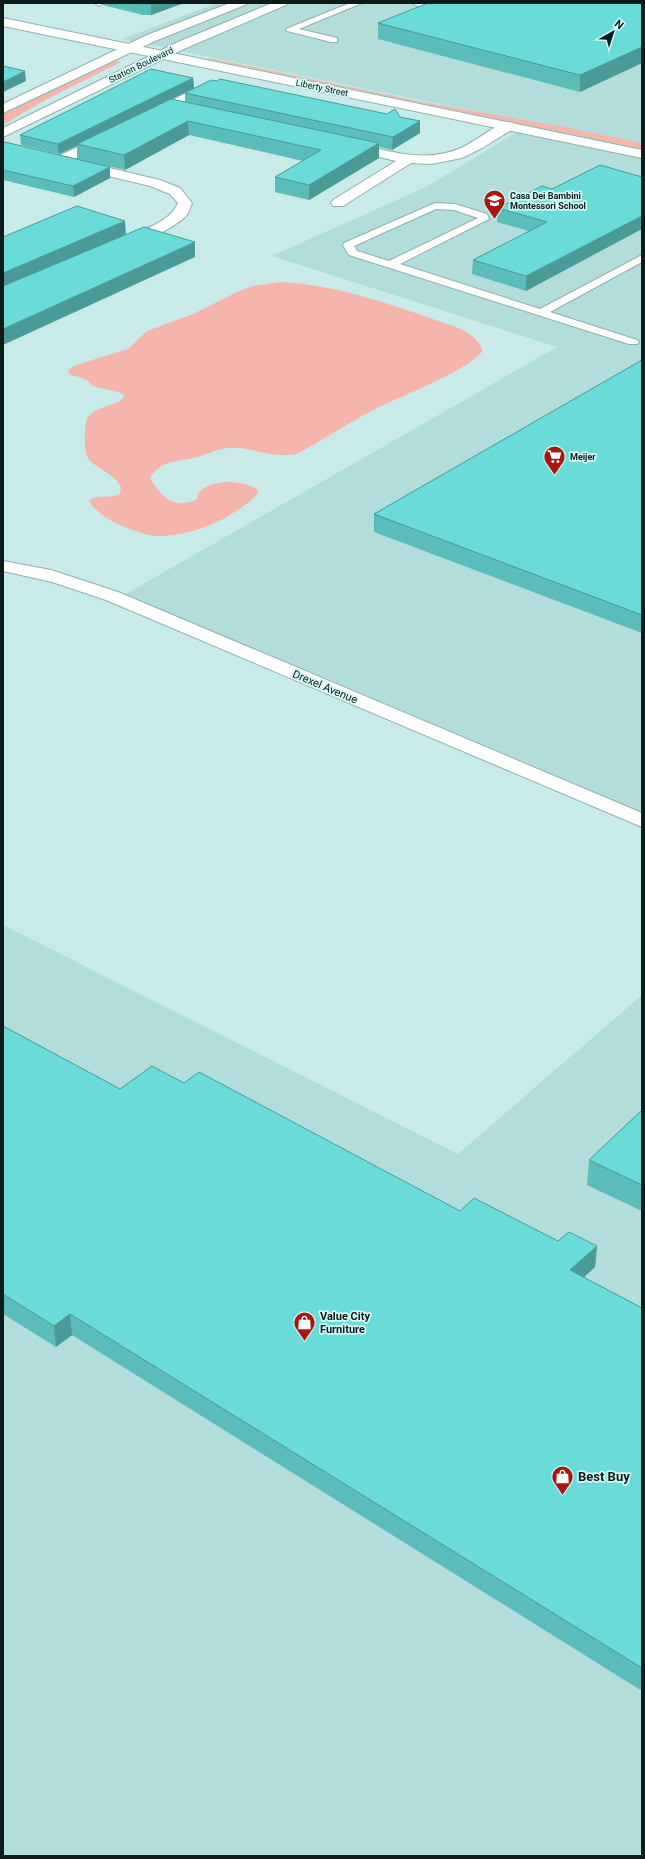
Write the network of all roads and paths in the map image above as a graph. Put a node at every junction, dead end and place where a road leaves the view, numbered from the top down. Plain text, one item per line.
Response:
1 (241, 3) edge
2 (282, 3) edge
3 (358, 3) edge
4 (3, 22) edge
5 (127, 34) dead end
6 (151, 38) junction
7 (334, 40) dead end
8 (182, 45) junction
9 (130, 48) junction
10 (204, 49) dead end
11 (161, 54) junction
12 (209, 86) edge
13 (169, 107) junction
14 (3, 109) edge
15 (192, 112) edge
16 (156, 114) edge
17 (508, 126) junction
18 (3, 133) edge
19 (115, 134) edge
20 (339, 144) edge
21 (642, 154) edge
22 (47, 157) edge
23 (409, 159) junction
24 (61, 160) junction
25 (338, 203) dead end
26 (116, 246) edge
27 (642, 258) edge
28 (390, 265) junction
29 (540, 313) junction
30 (633, 342) dead end
31 (3, 566) edge
32 (642, 821) edge

1 - 6 street, Station Boulevard
2 - 8 street, Station Boulevard
3 - 7 lane
4 - 9 street, Liberty Street
5 - 6 street
6 - 8 street
6 - 9 street, Station Boulevard
8 - 10 street
8 - 11 street, Station Boulevard
9 - 11 street, Liberty Street
9 - 14 street, Station Boulevard
11 - 17 street, Liberty Street
11 - 18 street, Station Boulevard
12 - 13 street
13 - 15 street
13 - 16 street
17 - 21 street, Liberty Street
17 - 23 street
19 - 24 street
20 - 23 street
22 - 24 street
23 - 25 street
24 - 26 street
27 - 29 lane
28 - 28 lane
28 - 29 lane
29 - 30 lane
31 - 32 street, Drexel Avenue

